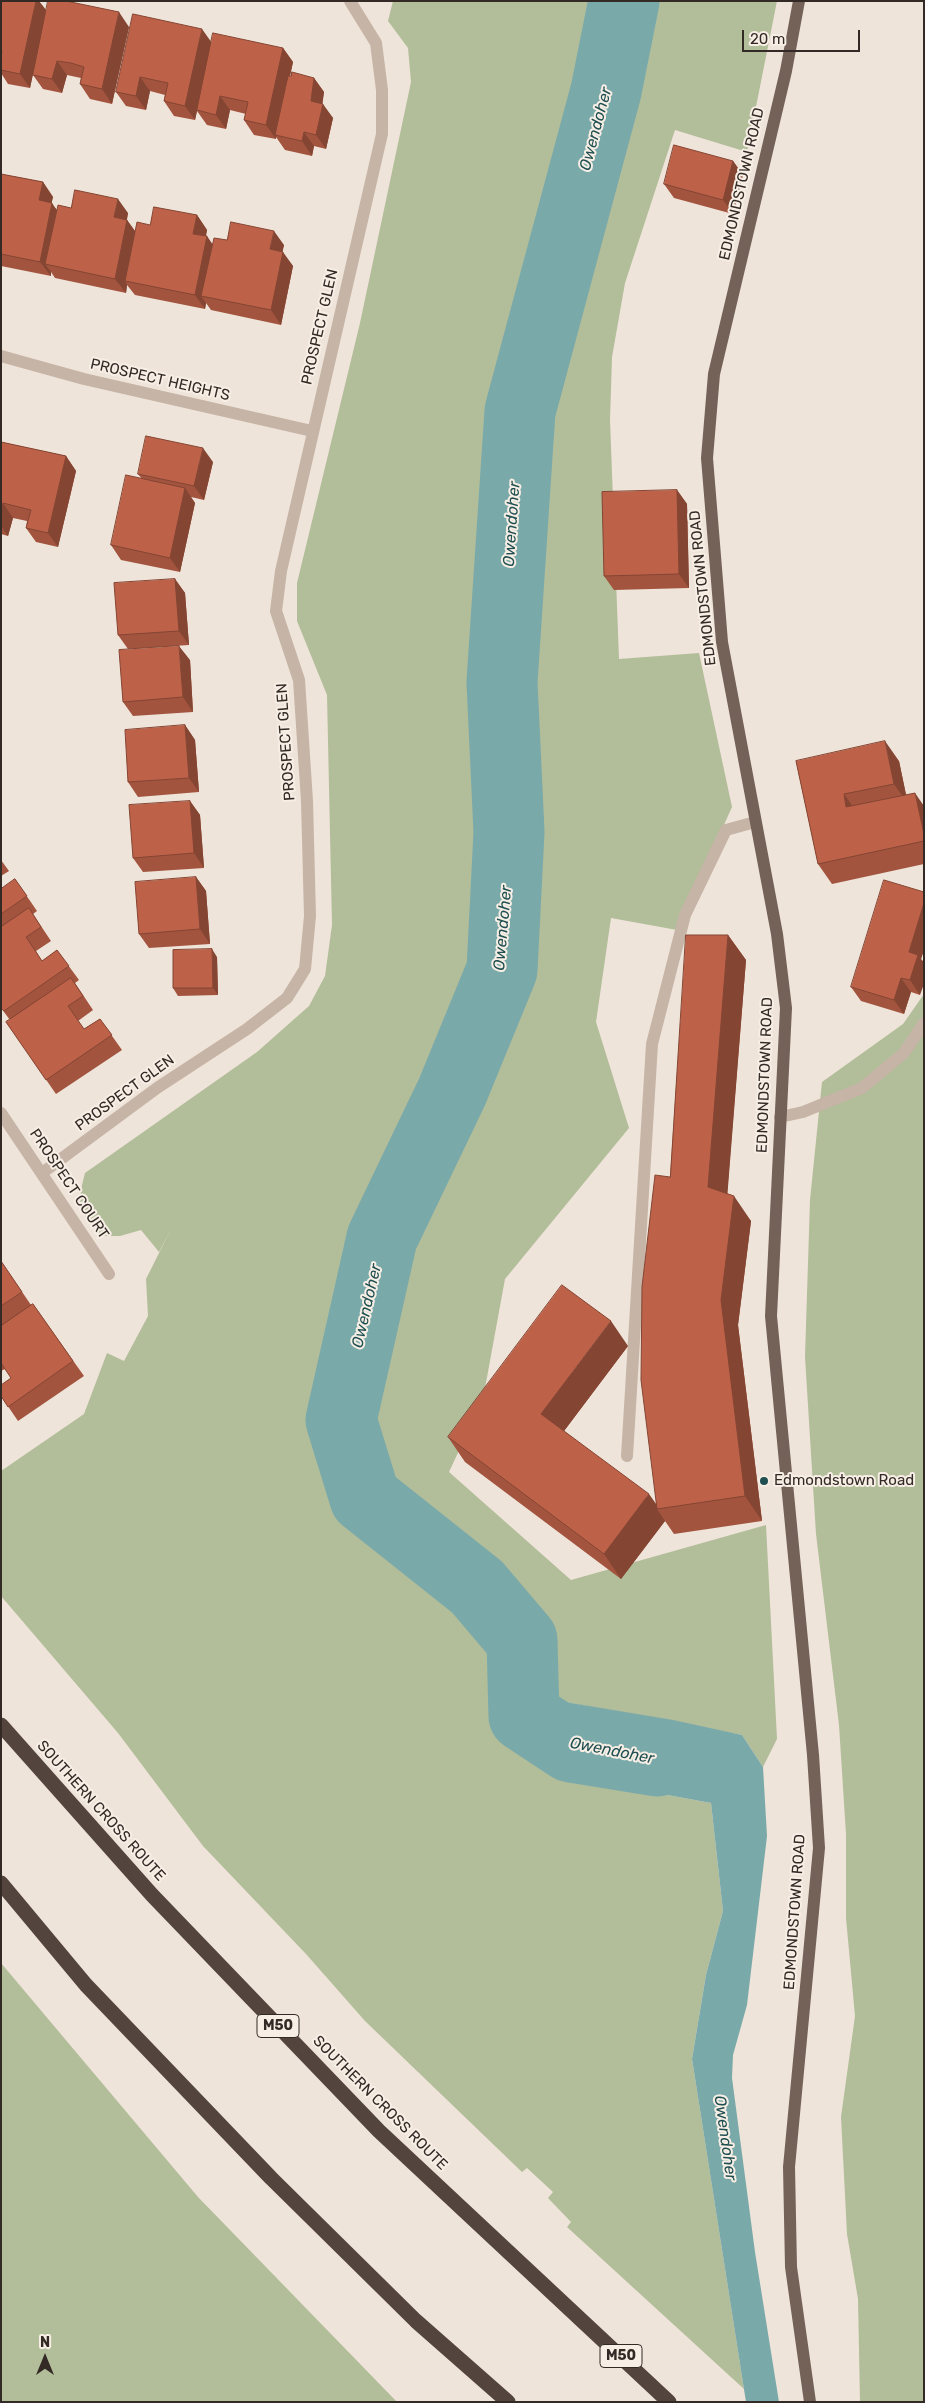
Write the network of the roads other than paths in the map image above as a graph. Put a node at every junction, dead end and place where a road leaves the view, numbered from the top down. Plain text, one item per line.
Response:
1 (350, 1) edge
2 (799, 1) edge
3 (1, 356) edge
4 (312, 431) junction
5 (755, 822) junction
6 (924, 1023) edge
7 (1, 1113) edge
8 (780, 1117) junction
9 (42, 1173) junction
10 (109, 1274) dead end
11 (627, 1456) dead end
12 (1, 1725) edge
13 (1, 1883) edge
14 (508, 2402) edge
15 (669, 2402) edge
16 (810, 2402) edge

1 - 4 street, PROSPECT GLEN
2 - 5 main road, EDMONDSTOWN ROAD
3 - 4 street, PROSPECT HEIGHTS
4 - 9 street, PROSPECT GLEN
5 - 8 main road, EDMONDSTOWN ROAD
5 - 11 street
6 - 8 street
7 - 9 street, PROSPECT COURT
8 - 16 main road, EDMONDSTOWN ROAD
9 - 10 street, PROSPECT COURT
12 - 15 highway, SOUTHERN CROSS ROUTE / M50
13 - 14 highway

